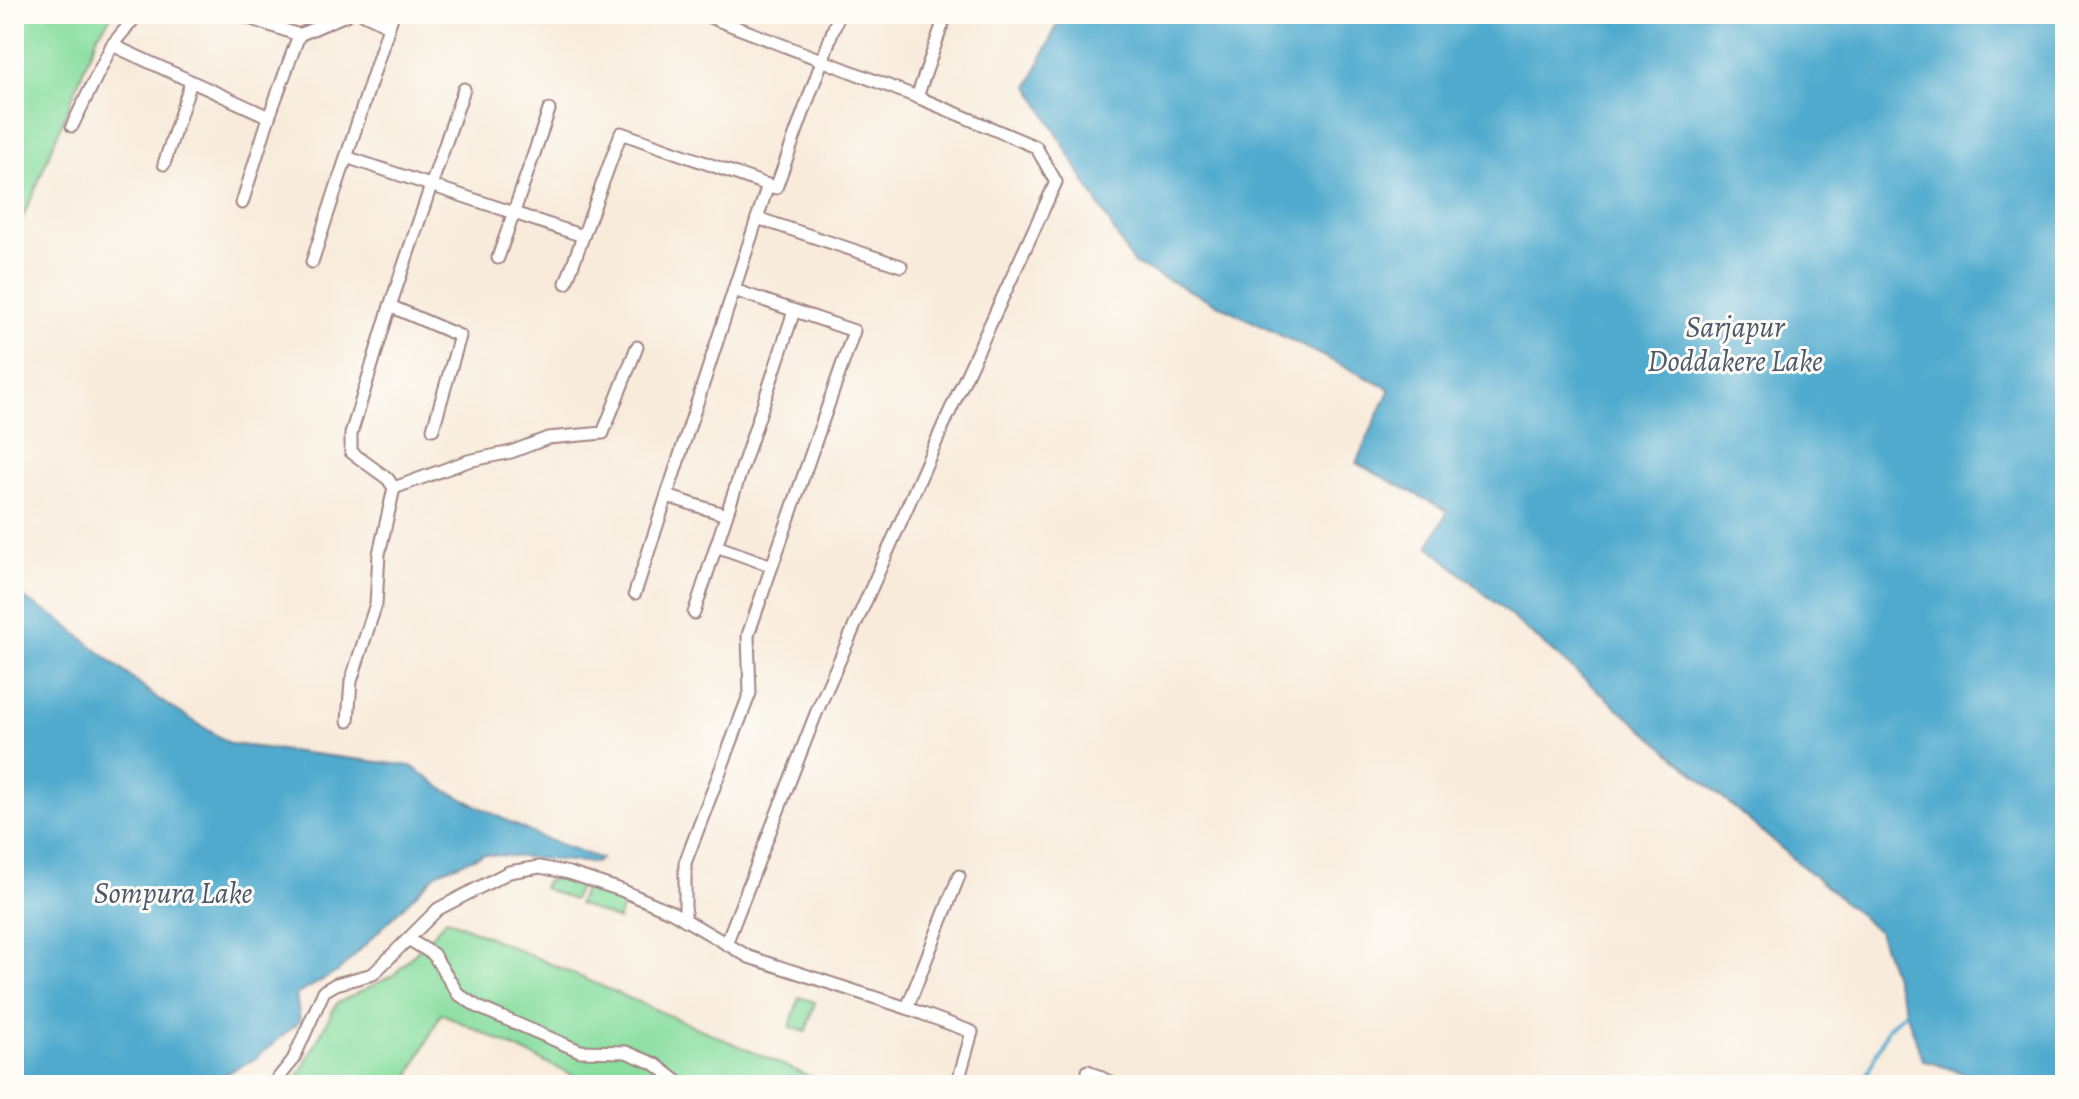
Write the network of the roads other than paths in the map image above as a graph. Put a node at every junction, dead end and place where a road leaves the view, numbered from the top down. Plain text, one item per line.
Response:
1 (138, 14) edge
2 (237, 14) edge
3 (348, 14) edge
4 (364, 14) edge
5 (702, 14) edge
6 (839, 14) edge
7 (946, 14) edge
8 (391, 20) edge
9 (299, 35) junction
10 (112, 45) junction
11 (822, 60) junction
12 (191, 82) junction
13 (464, 89) dead end
14 (917, 97) junction
15 (549, 110) dead end
16 (269, 117) junction
17 (72, 126) dead end
18 (346, 157) junction
19 (164, 164) dead end
20 (431, 185) junction
21 (768, 185) junction
22 (242, 203) dead end
23 (514, 212) junction
24 (757, 218) junction
25 (583, 236) junction
26 (498, 258) dead end
27 (312, 262) dead end
28 (901, 266) dead end
29 (566, 283) dead end
30 (734, 290) junction
31 (390, 306) junction
32 (794, 311) junction
33 (637, 347) dead end
34 (433, 429) dead end
35 (394, 488) junction
36 (667, 496) junction
37 (726, 515) junction
38 (716, 546) junction
39 (772, 566) junction
40 (635, 593) dead end
41 (694, 613) dead end
42 (348, 721) dead end
43 (959, 876) dead end
44 (685, 920) junction
45 (408, 939) junction
46 (726, 944) junction
47 (907, 1008) junction
48 (1094, 1077) edge
49 (270, 1085) edge
50 (682, 1085) edge
51 (957, 1085) edge
52 (1115, 1085) edge

1 - 10 street
2 - 9 street
3 - 9 street
4 - 8 street
5 - 11 street
6 - 11 street
7 - 14 street
8 - 18 street
9 - 16 street
10 - 12 street
10 - 17 street
11 - 14 street
11 - 21 street
12 - 16 street
12 - 19 street
13 - 20 street
14 - 46 street
15 - 23 street
16 - 22 street
18 - 20 street
18 - 27 street
20 - 23 street
20 - 31 street
21 - 24 street
21 - 25 street
23 - 25 street
23 - 26 street
24 - 28 street
24 - 30 street
25 - 29 street
30 - 32 street
30 - 36 street
31 - 34 street
31 - 35 street
32 - 37 street
32 - 39 street
33 - 35 street
35 - 42 street
36 - 37 street
36 - 40 street
37 - 38 street
38 - 39 street
38 - 41 street
39 - 44 street
43 - 47 street
44 - 45 street
44 - 46 street
45 - 49 street
45 - 50 street
46 - 47 street
47 - 51 street
48 - 52 street

